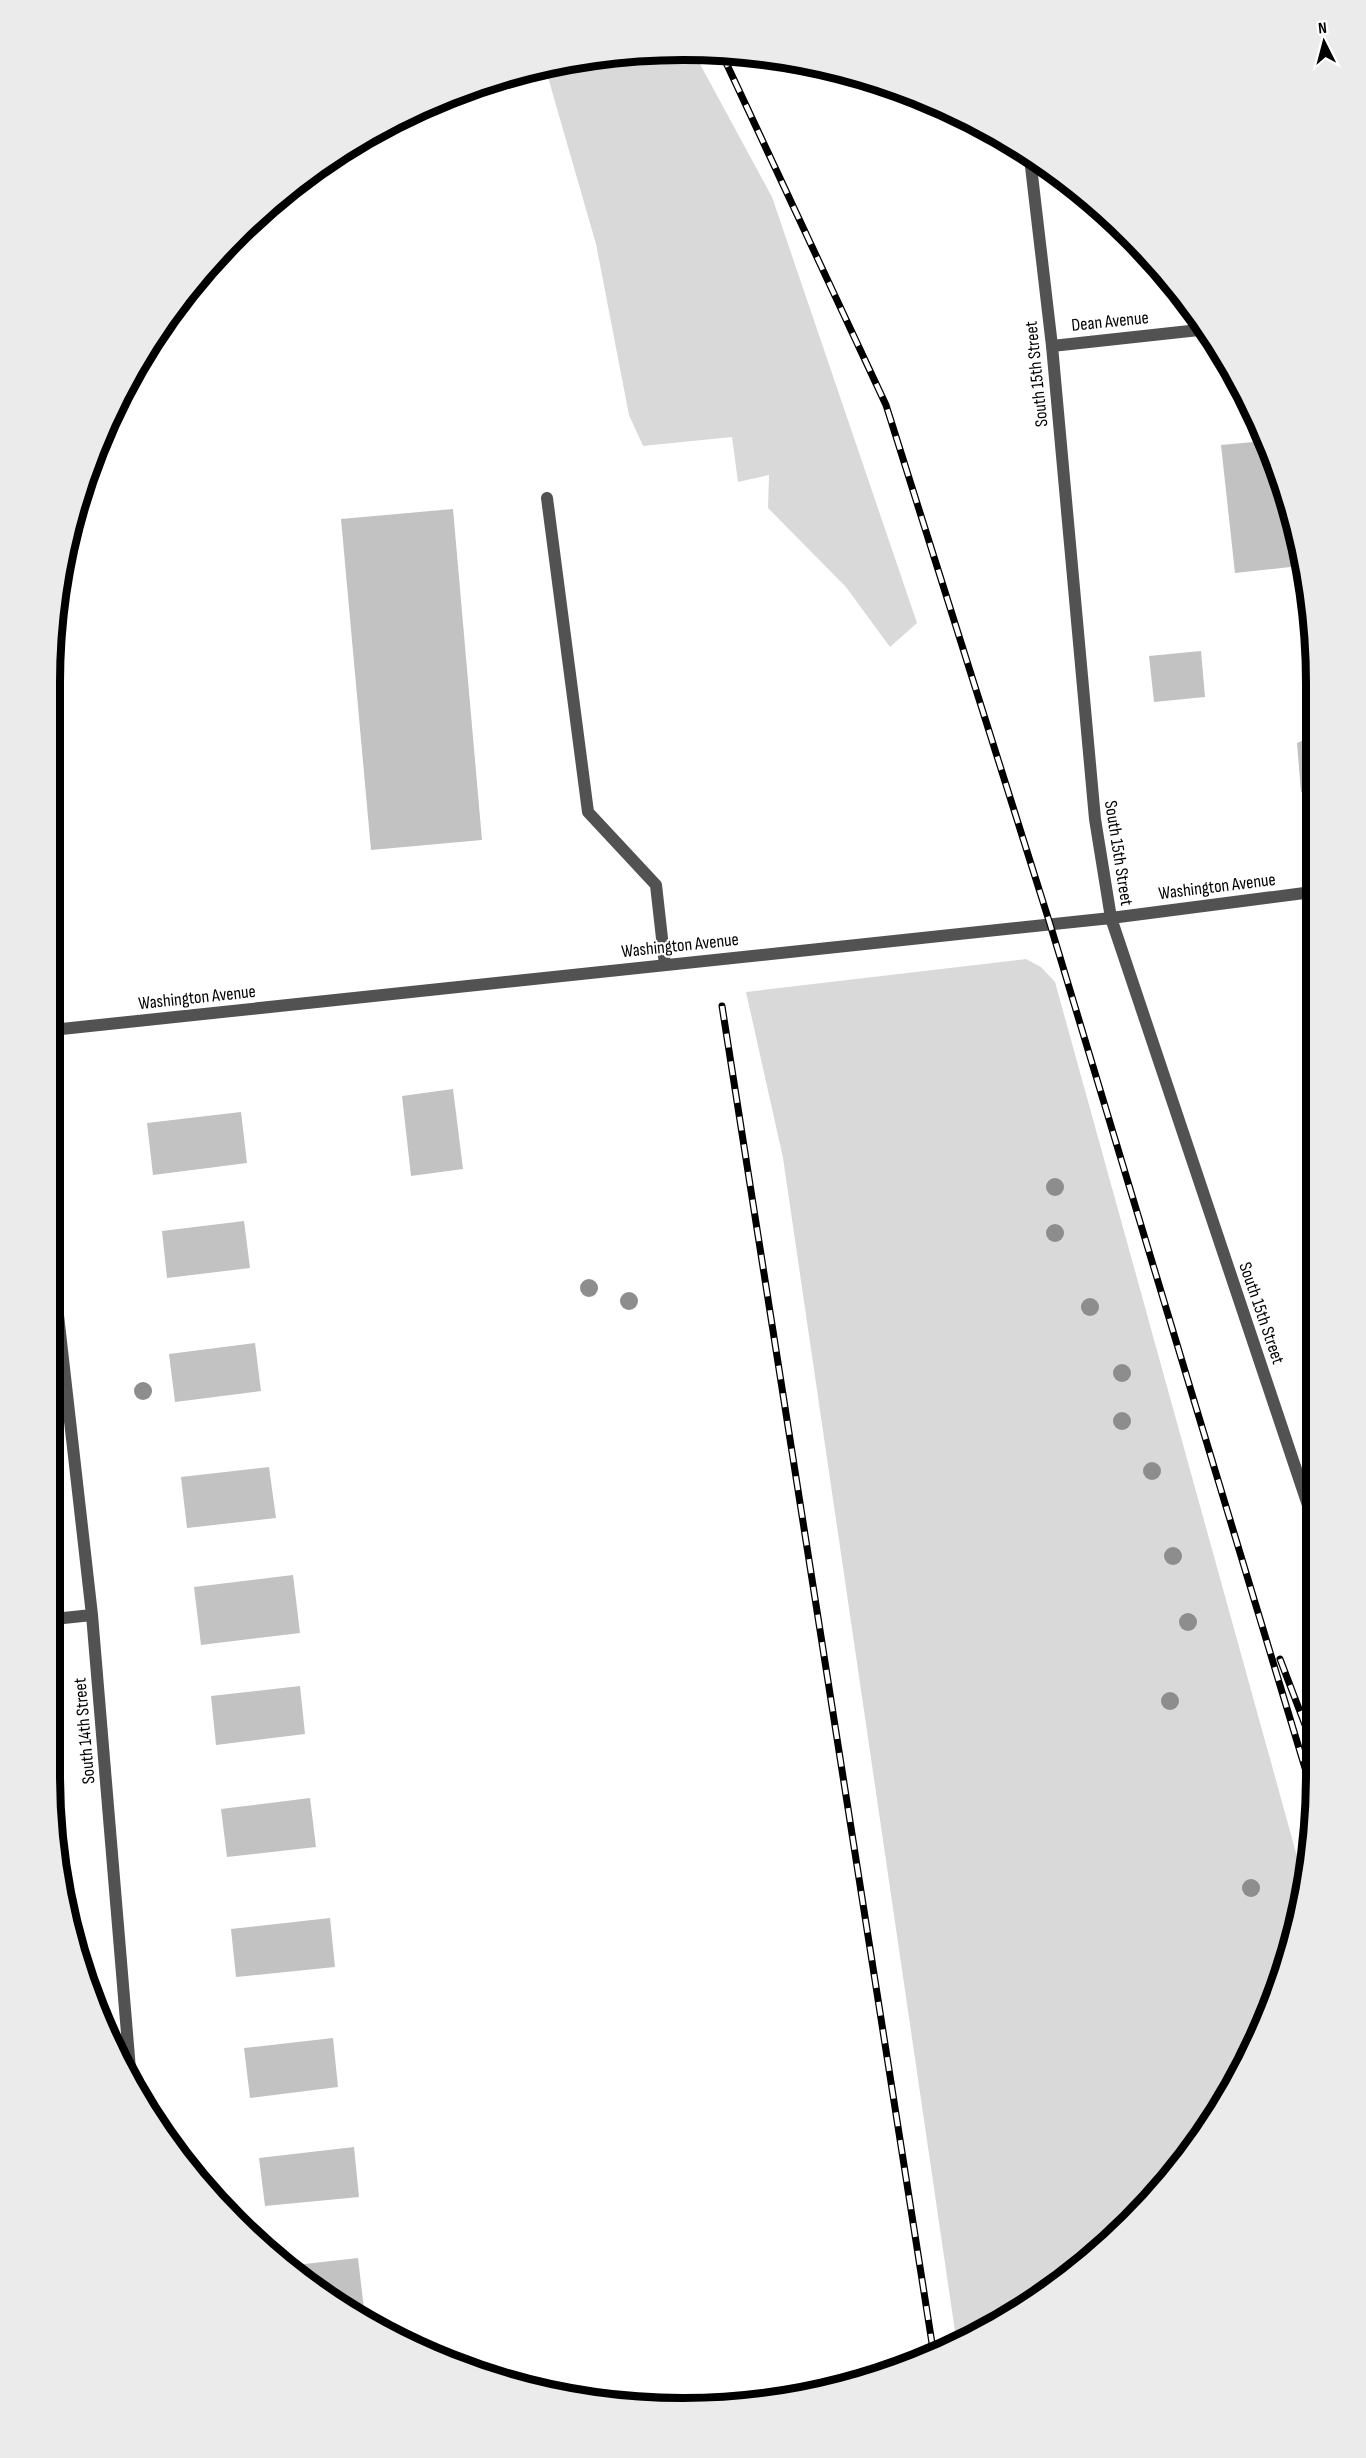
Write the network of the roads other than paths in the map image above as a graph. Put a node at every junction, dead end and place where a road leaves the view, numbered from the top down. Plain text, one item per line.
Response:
1 (1031, 166) edge
2 (1196, 330) edge
3 (1052, 346) junction
4 (547, 498) dead end
5 (1306, 893) edge
6 (1111, 918) junction
7 (665, 965) junction
8 (60, 1029) edge
9 (60, 1333) edge
10 (1306, 1499) edge
11 (92, 1615) junction
12 (60, 1618) edge
13 (129, 2061) edge

1 - 3 street, South 15th Street
2 - 3 street, Dean Avenue
3 - 6 street, South 15th Street
4 - 7 street
5 - 6 street, Washington Avenue
6 - 7 street, Washington Avenue
6 - 10 street, South 15th Street
7 - 8 street, Washington Avenue
9 - 11 street, South 14th Street
11 - 12 street
11 - 13 street, South 14th Street

